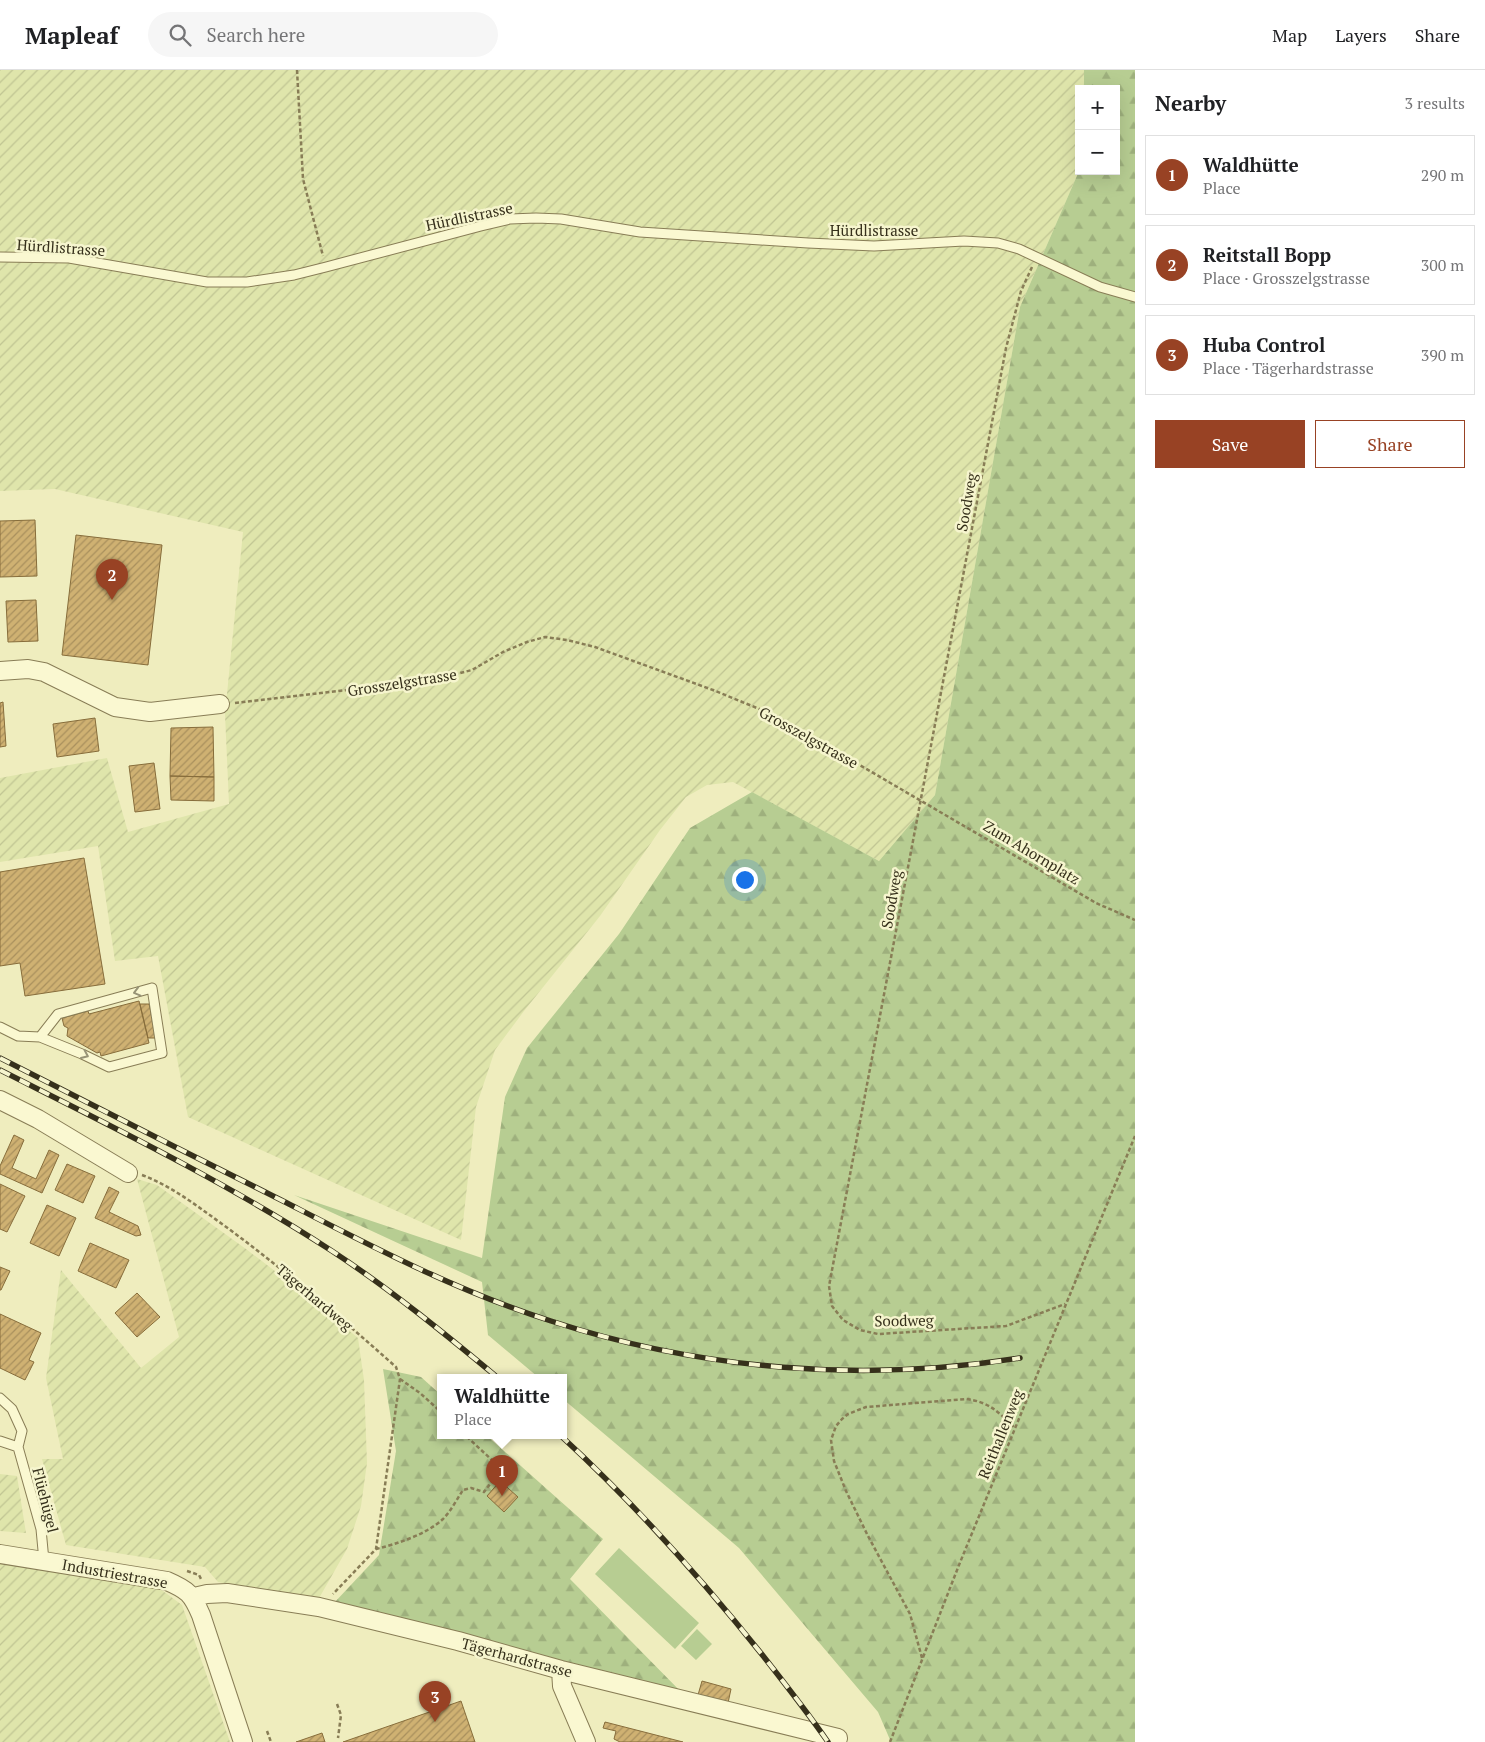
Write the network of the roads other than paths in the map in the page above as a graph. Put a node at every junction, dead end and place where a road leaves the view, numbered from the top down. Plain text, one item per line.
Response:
1 (0, 257) edge
2 (1135, 297) edge
3 (0, 671) edge
4 (220, 704) road end
5 (0, 1027) edge
6 (40, 1037) junction
7 (0, 1100) edge
8 (128, 1173) road end
9 (0, 1398) edge
10 (0, 1441) edge
11 (18, 1447) junction
12 (0, 1554) edge
13 (44, 1560) junction
14 (194, 1597) junction
15 (561, 1670) junction
16 (838, 1738) dead end
17 (243, 1742) edge
18 (586, 1742) edge

1 - 2 lane, Hürdlistrasse
3 - 4 street
5 - 6 lane
6 -> 6 lane
7 - 8 street
9 - 11 lane, Flüehügel
10 - 11 lane
11 - 13 lane, Flüehügel
12 - 13 street, Industriestrasse
13 - 14 street, Industriestrasse
14 - 15 street, Tägerhardstrasse
14 - 17 street
15 - 16 street, Tägerhardstrasse
15 - 18 street

